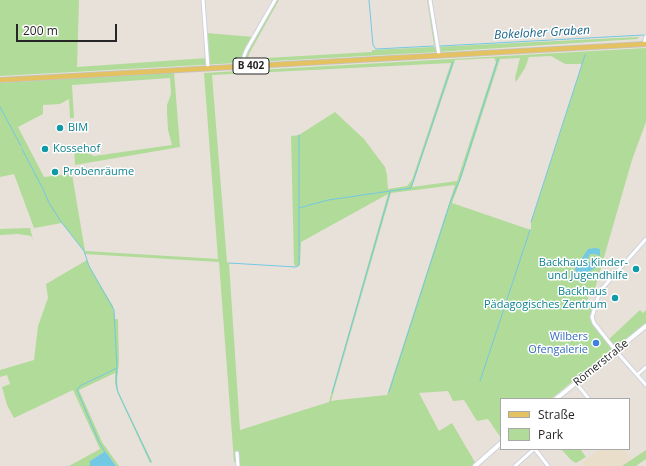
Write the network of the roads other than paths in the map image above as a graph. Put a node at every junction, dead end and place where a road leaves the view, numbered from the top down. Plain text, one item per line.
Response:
1 (203, 0) edge
2 (275, 0) edge
3 (430, 0) edge
4 (646, 37) edge
5 (645, 44) edge
6 (439, 55) junction
7 (243, 66) junction
8 (208, 68) junction
9 (0, 80) edge
10 (646, 238) edge
11 (646, 326) edge
12 (616, 351) junction
13 (646, 367) edge
14 (637, 376) junction
15 (576, 383) junction
16 (646, 385) edge
17 (557, 398) edge
18 (588, 398) edge
19 (500, 444) edge
20 (533, 450) edge
21 (535, 450) edge
22 (237, 453) dead end
23 (478, 465) edge
24 (238, 466) edge
25 (515, 466) edge
26 (548, 466) edge

1 - 8 street
2 - 7 street
3 - 6 street
4 - 5 street
5 - 6 main road, B 402
6 - 7 main road, B 402
7 - 8 main road, B 402
8 - 9 main road, B 402
10 - 12 street
11 - 12 street, Römerstraße
12 - 14 street
12 - 15 street, Römerstraße
13 - 14 street
14 - 16 street
15 - 17 street, Römerstraße
15 - 18 street
19 - 23 street
20 - 25 street
21 - 26 street
22 - 24 street

